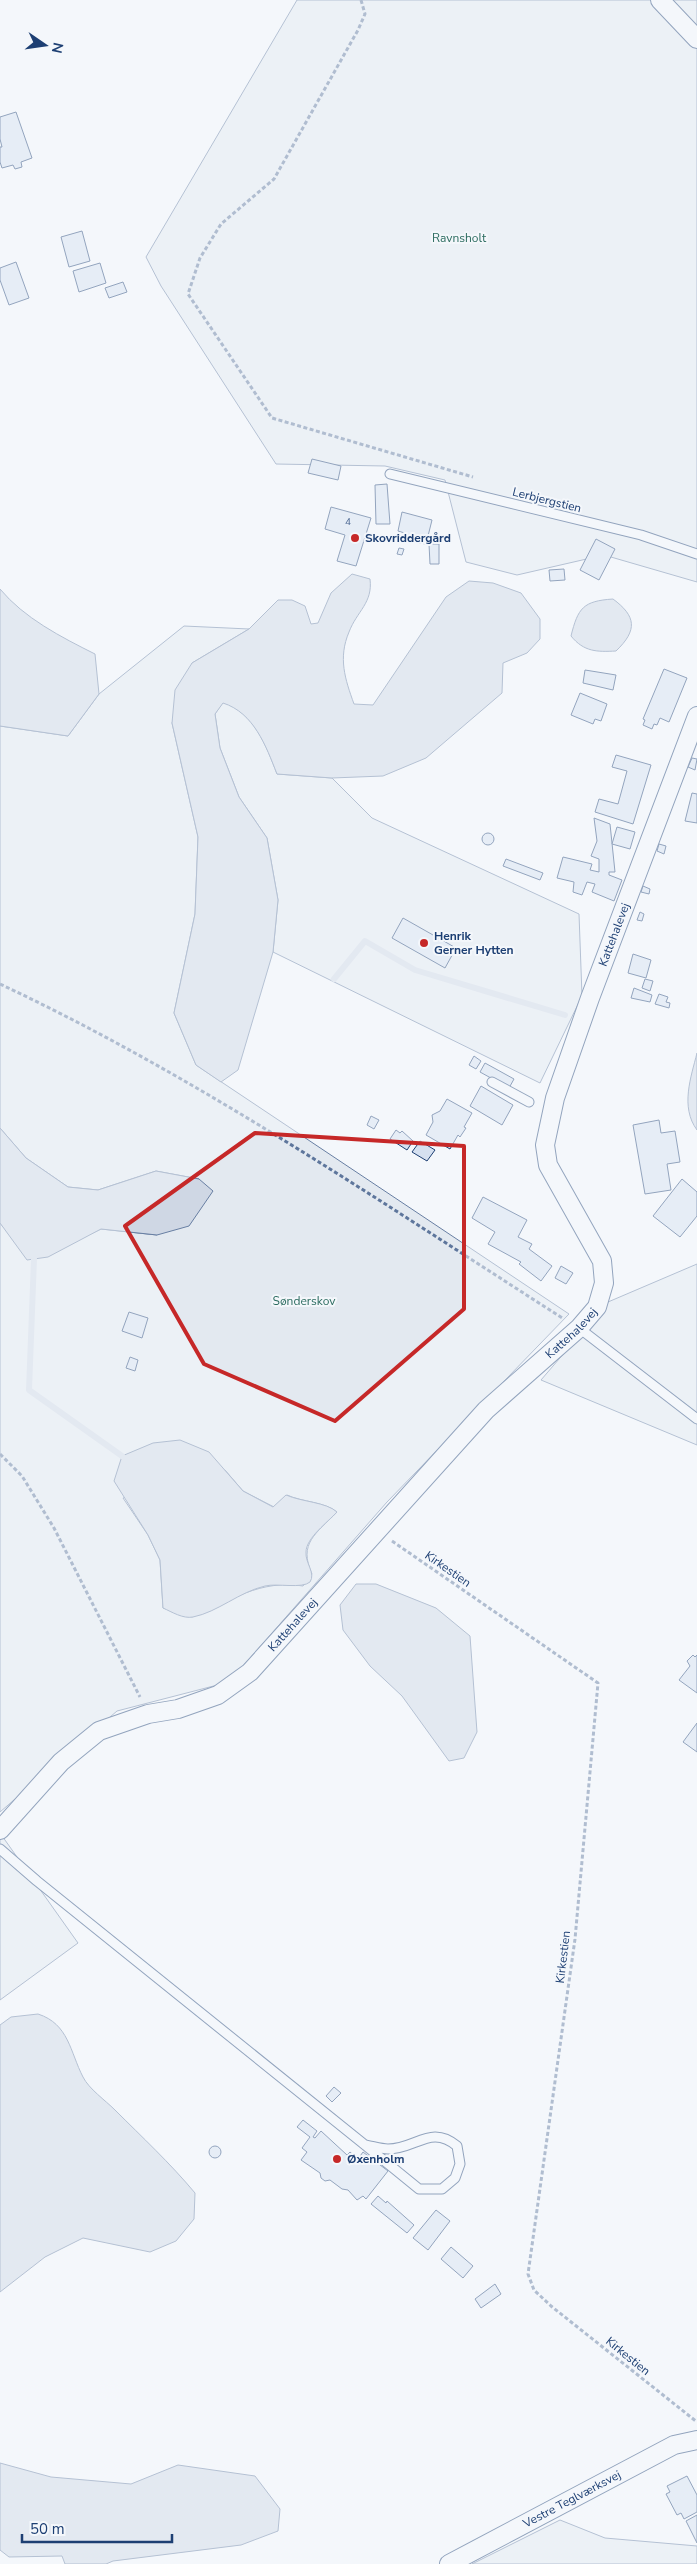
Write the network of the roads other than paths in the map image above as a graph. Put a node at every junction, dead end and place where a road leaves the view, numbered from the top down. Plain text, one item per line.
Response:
1 (660, 0) edge
2 (697, 40) edge
3 (390, 474) dead end
4 (697, 554) edge
5 (697, 716) edge
6 (492, 1082) dead end
7 (530, 1102) dead end
8 (579, 1328) junction
9 (697, 1419) edge
10 (0, 1830) edge
11 (0, 1849) edge
12 (365, 2145) junction
13 (697, 2440) edge
14 (449, 2564) edge

1 - 2 street
3 - 4 lane, Lerbjergstien
5 - 8 street, Kattehalevej
6 - 7 lane
8 - 9 lane
8 - 10 street, Kattehalevej
11 - 12 lane
12 - 12 lane
13 - 14 street, Vestre Teglværksvej

